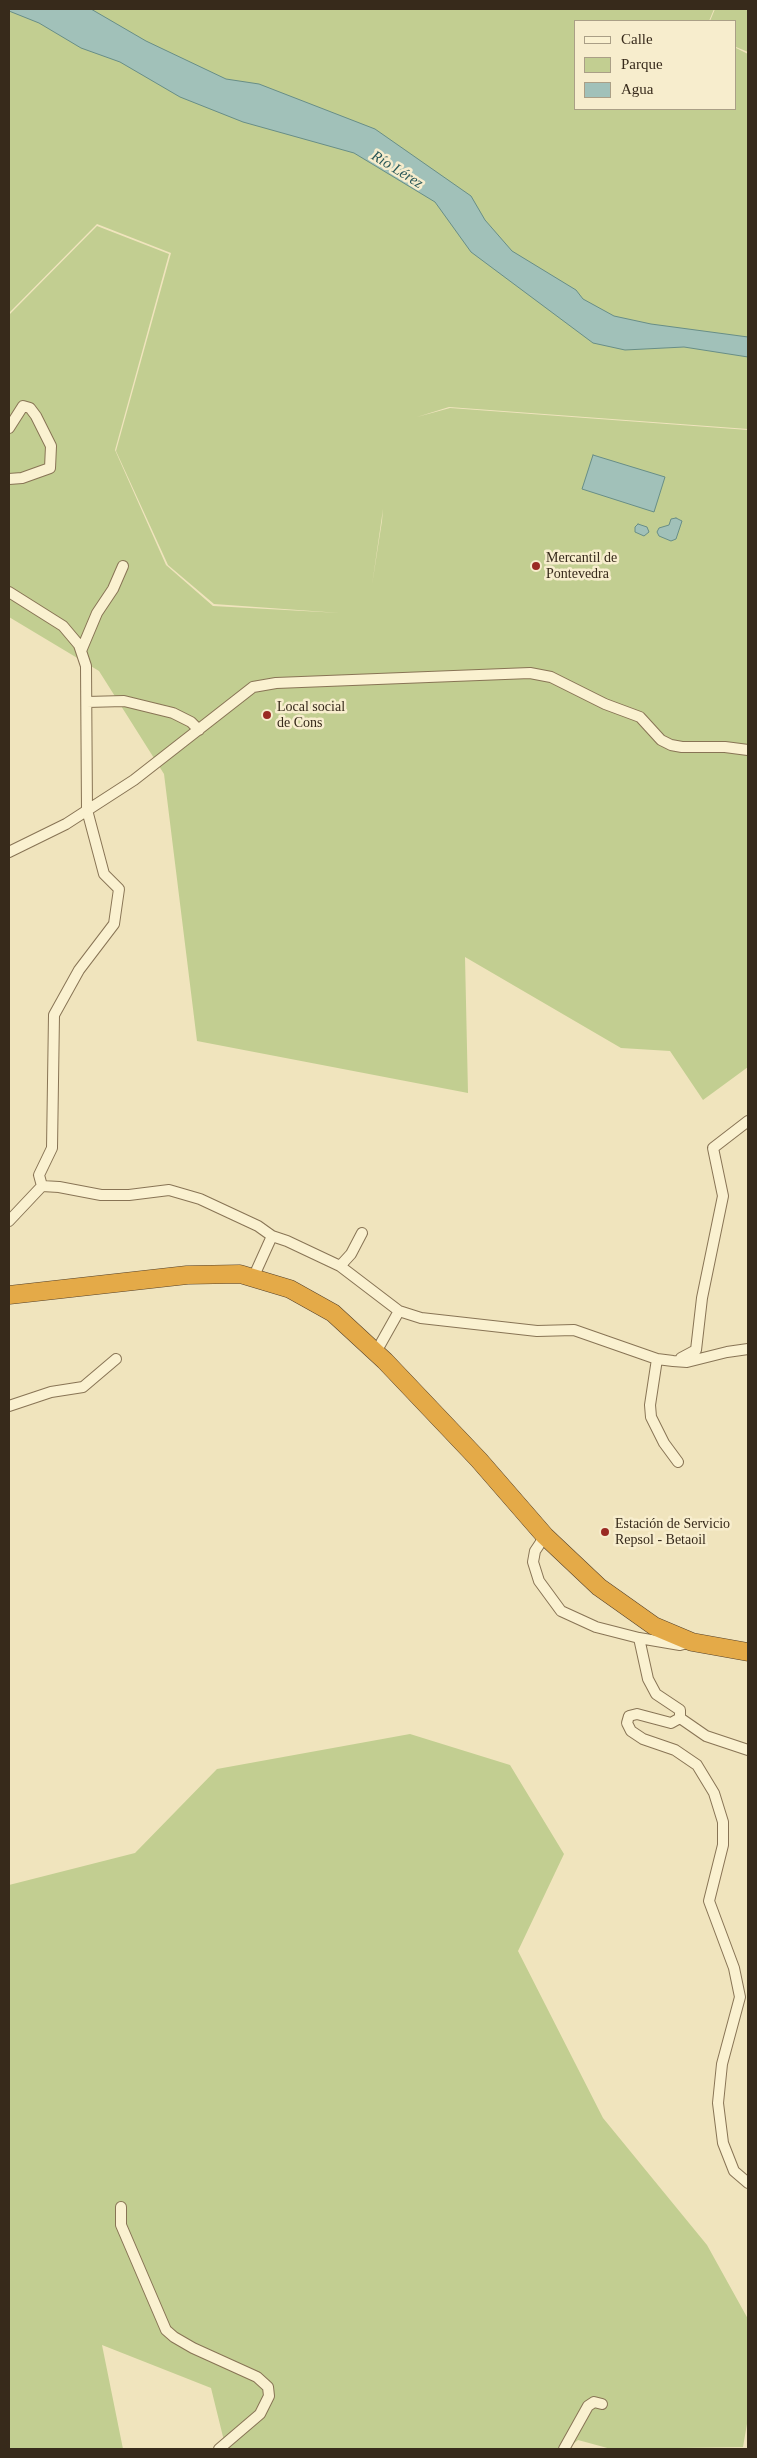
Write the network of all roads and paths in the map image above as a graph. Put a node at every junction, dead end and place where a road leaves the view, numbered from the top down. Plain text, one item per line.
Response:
1 (9, 428) edge
2 (9, 479) edge
3 (123, 566) dead end
4 (9, 592) edge
5 (81, 651) junction
6 (87, 702) junction
7 (199, 730) junction
8 (748, 750) edge
9 (87, 810) junction
10 (9, 852) edge
11 (748, 1121) edge
12 (42, 1186) junction
13 (9, 1221) edge
14 (362, 1233) dead end
15 (272, 1236) junction
16 (340, 1266) junction
17 (254, 1278) junction
18 (9, 1295) edge
19 (399, 1312) junction
20 (748, 1349) edge
21 (376, 1352) junction
22 (116, 1359) dead end
23 (656, 1359) junction
24 (673, 1362) junction
25 (9, 1406) edge
26 (678, 1462) dead end
27 (545, 1536) junction
28 (638, 1638) junction
29 (692, 1642) junction
30 (748, 1652) edge
31 (680, 1718) junction
32 (748, 1750) edge
33 (748, 2183) edge
34 (120, 2207) dead end
35 (602, 2404) dead end
36 (219, 2449) edge
37 (564, 2449) edge

1 - 2 street
3 - 5 street
4 - 5 street
5 - 6 street
6 - 7 street
6 - 9 street
7 - 8 street
7 - 9 street
9 - 10 street
9 - 12 street
11 - 24 street
12 - 13 street
12 - 15 street
14 - 16 street
15 - 16 street
15 - 17 street
16 - 19 street
17 - 18 highway
17 - 21 highway
19 - 21 street
19 - 23 street
20 - 24 street
21 - 27 highway
22 - 25 street
23 - 24 street
23 - 26 street
27 - 28 street
27 - 29 highway
28 - 29 street
28 - 31 street
29 - 30 highway
31 - 32 street
31 - 33 street
34 - 36 street
35 - 37 street

